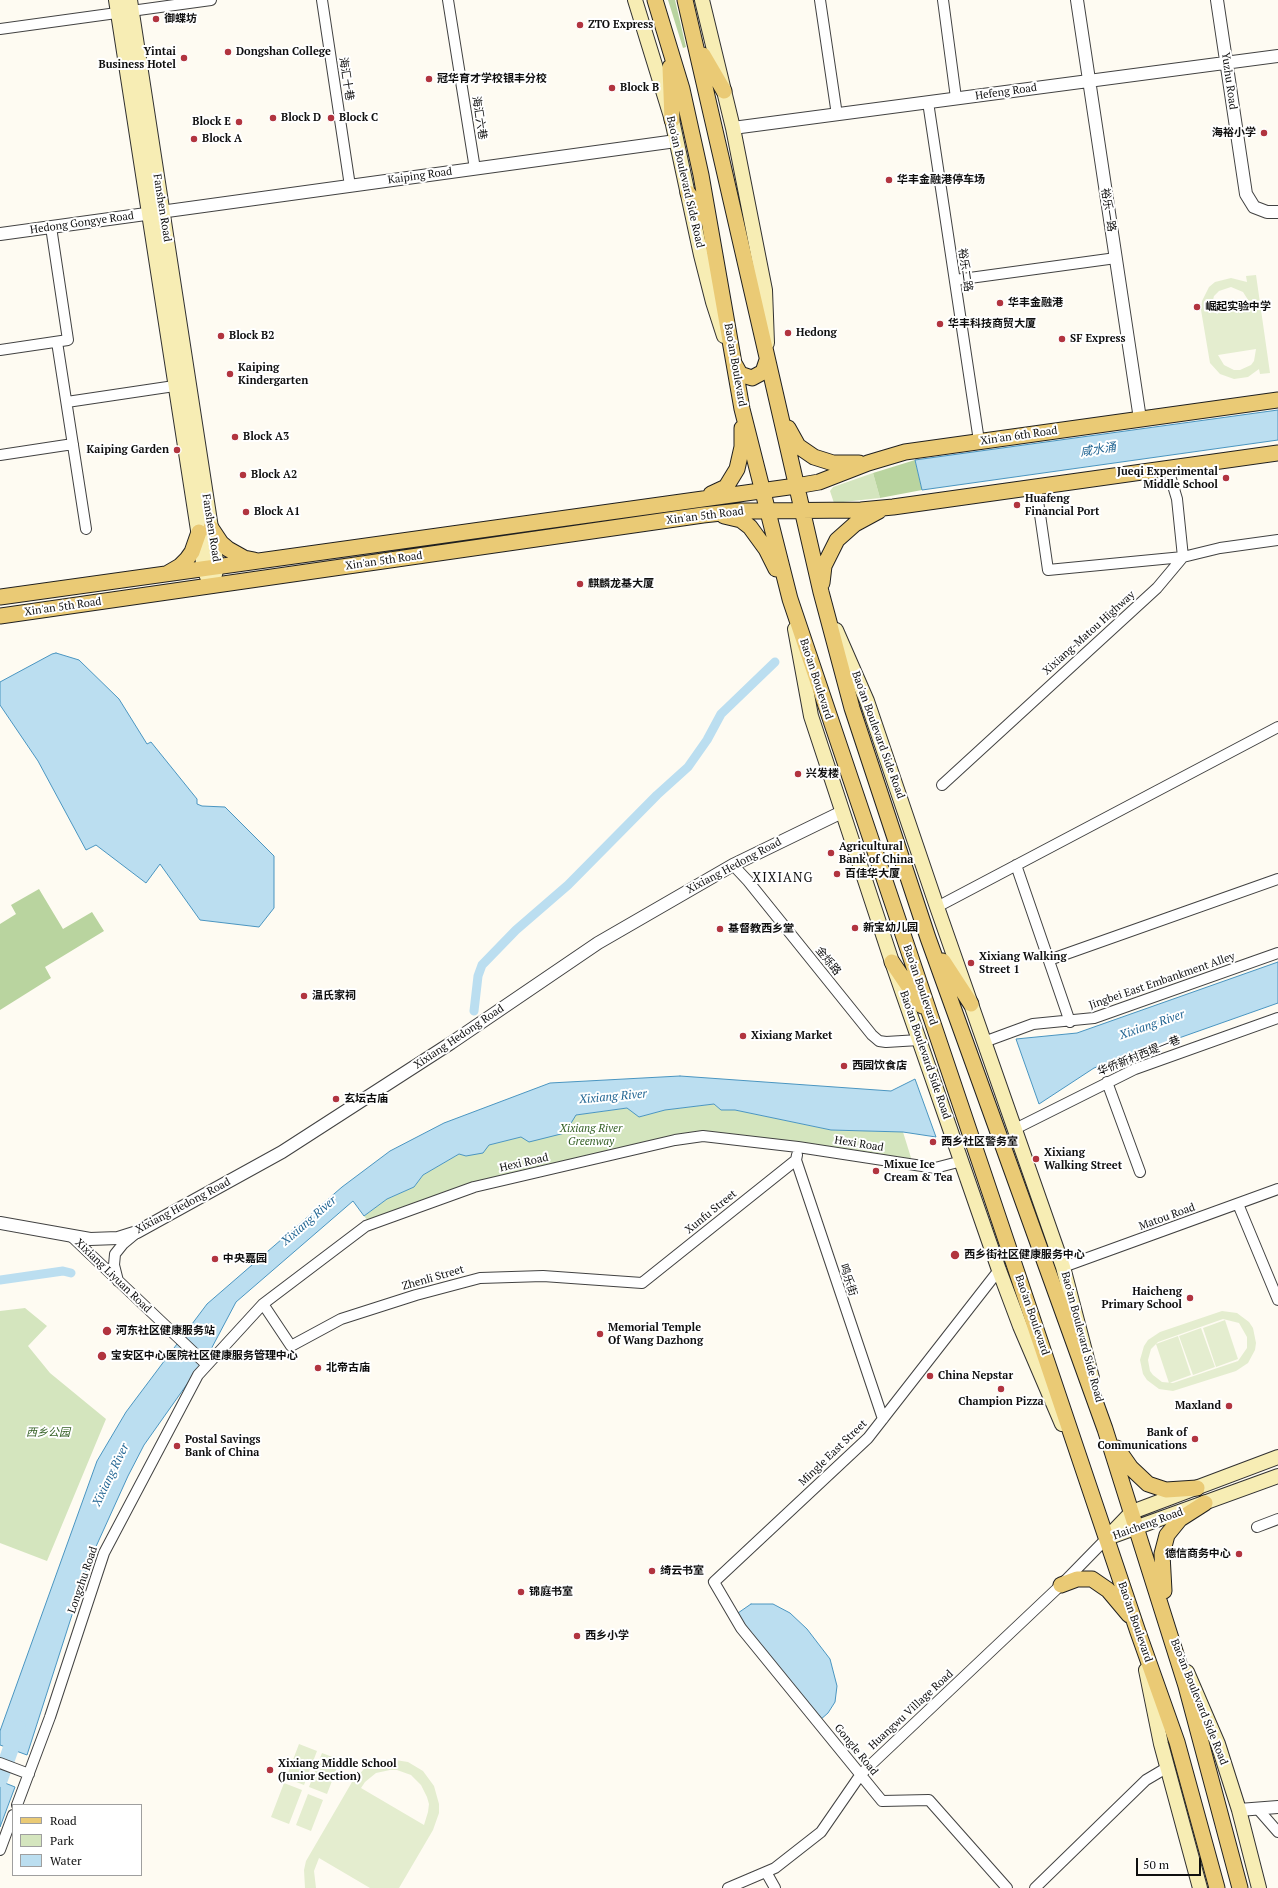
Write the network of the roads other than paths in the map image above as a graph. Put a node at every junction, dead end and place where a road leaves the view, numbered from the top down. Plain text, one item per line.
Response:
1 (211, 0) edge
2 (322, 0) edge
3 (448, 0) edge
4 (635, 0) edge
5 (655, 0) edge
6 (685, 0) edge
7 (702, 0) edge
8 (820, 0) edge
9 (943, 0) edge
10 (1077, 0) edge
11 (1217, 0) edge
12 (117, 6) edge
13 (131, 6) edge
14 (0, 29) edge
15 (669, 42) junction
16 (695, 42) junction
17 (1278, 56) edge
18 (1226, 62) junction
19 (1089, 81) junction
20 (724, 91) junction
21 (956, 98) junction
22 (928, 102) junction
23 (837, 115) junction
24 (672, 120) junction
25 (733, 128) junction
26 (676, 141) junction
27 (475, 169) junction
28 (350, 186) junction
29 (688, 193) junction
30 (1278, 212) edge
31 (157, 213) junction
32 (710, 222) junction
33 (51, 227) junction
34 (0, 234) edge
35 (1116, 258) junction
36 (955, 280) junction
37 (58, 342) junction
38 (0, 350) edge
39 (767, 360) junction
40 (734, 364) junction
41 (183, 385) junction
42 (775, 397) junction
43 (1278, 400) edge
44 (67, 402) junction
45 (742, 409) junction
46 (1140, 419) junction
47 (978, 441) junction
48 (73, 444) junction
49 (1278, 453) edge
50 (0, 455) edge
51 (868, 463) junction
52 (1168, 469) junction
53 (796, 486) junction
54 (1036, 487) junction
55 (764, 491) junction
56 (697, 499) junction
57 (893, 507) junction
58 (801, 510) junction
59 (768, 511) junction
60 (703, 515) junction
61 (86, 529) dead end
62 (205, 530) junction
63 (1278, 540) edge
64 (1183, 557) junction
65 (263, 561) junction
66 (210, 568) junction
67 (163, 574) junction
68 (211, 586) junction
69 (821, 592) junction
70 (0, 597) edge
71 (790, 599) junction
72 (0, 616) edge
73 (1278, 727) edge
74 (942, 785) dead end
75 (842, 812) junction
76 (733, 865) junction
77 (1016, 865) junction
78 (1278, 879) edge
79 (937, 907) junction
80 (928, 938) junction
81 (1278, 952) edge
82 (1049, 960) junction
83 (892, 962) junction
84 (971, 1004) junction
85 (1278, 1018) edge
86 (1070, 1022) junction
87 (933, 1023) junction
88 (919, 1040) junction
89 (985, 1044) junction
90 (1107, 1082) junction
91 (1015, 1129) junction
92 (798, 1147) junction
93 (796, 1160) junction
94 (962, 1161) junction
95 (1140, 1172) dead end
96 (1278, 1189) edge
97 (1238, 1204) junction
98 (0, 1223) edge
99 (137, 1232) junction
100 (70, 1235) junction
101 (1063, 1267) junction
102 (999, 1270) junction
103 (118, 1280) junction
104 (642, 1283) joint
105 (1278, 1300) edge
106 (263, 1304) junction
107 (207, 1365) junction
108 (198, 1375) joint
109 (882, 1419) junction
110 (1105, 1429) junction
111 (1278, 1457) edge
112 (1278, 1476) edge
113 (1198, 1488) junction
114 (1095, 1500) junction
115 (1206, 1503) junction
116 (1132, 1512) junction
117 (1278, 1519) edge
118 (1257, 1527) dead end
119 (1138, 1528) junction
120 (1107, 1538) junction
121 (714, 1582) joint
122 (1061, 1585) junction
123 (1137, 1628) junction
124 (1170, 1632) junction
125 (0, 1763) edge
126 (1168, 1767) junction
127 (25, 1772) junction
128 (861, 1774) junction
129 (17, 1804) edge
130 (1278, 1807) edge
131 (1257, 1808) junction
132 (1239, 1810) junction
133 (12, 1818) edge
134 (1278, 1832) edge
135 (0, 1850) edge
136 (766, 1872) junction
137 (728, 1888) edge
138 (775, 1888) edge
139 (1007, 1888) edge
140 (1035, 1888) edge
141 (1200, 1888) edge
142 (1217, 1888) edge
143 (1240, 1888) edge
144 (1259, 1888) edge

1 - 13 street
2 - 28 street, 海汇十巷
3 - 27 street, 海汇六巷
4 - 24 main road, Bao'an Boulevard Side Road
5 - 15 main road, Bao'an Boulevard
6 - 16 main road
7 - 20 main road
8 - 23 street
9 - 21 street
10 - 19 street, 裕乐一路
11 - 18 street, Yuzhu Road
12 - 13 street
12 - 14 street
12 - 31 main road, Fanshen Road
13 - 31 main road, Fanshen Road
15 - 24 main road
15 - 32 main road, Bao'an Boulevard
16 - 20 main road
16 - 39 main road
17 - 18 street, Hefeng Road
18 - 19 street, Hefeng Road
18 - 30 street, Yuzhu Road
19 - 21 street, Hefeng Road
19 - 35 street, 裕乐一路
20 - 25 main road
21 - 22 street, Hefeng Road
22 - 23 street, Hefeng Road
22 - 36 street, 裕乐二路
23 - 25 street, Hefeng Road
24 - 26 main road, Bao'an Boulevard Side Road
25 - 39 main road
26 - 27 street, Kaiping Road
26 - 29 main road, Bao'an Boulevard Side Road
27 - 28 street, Kaiping Road
28 - 31 street, Kaiping Road
29 - 32 main road
29 - 40 main road, Bao'an Boulevard Side Road
31 - 33 street, Hedong Gongye Road
31 - 41 main road, Fanshen Road
32 - 40 main road, Bao'an Boulevard
33 - 34 street, Hedong Gongye Road
33 - 37 street
35 - 36 street
35 - 46 street, 裕乐一路
36 - 47 street, 裕乐二路
37 - 38 street
37 - 44 street
39 - 40 main road
39 - 42 main road
40 - 45 main road, Bao'an Boulevard
41 - 44 street
41 - 62 main road, Fanshen Road
42 - 51 main road
42 - 53 main road
43 - 46 main road, Xin'an 6th Road
44 - 48 street
45 - 55 main road, Bao'an Boulevard
45 - 56 main road
46 - 47 main road, Xin'an 6th Road
47 - 51 main road, Xin'an 6th Road
48 - 50 street
48 - 61 street
49 - 52 main road
51 - 53 main road, Xin'an 6th Road
52 - 54 main road
52 - 64 street
53 - 55 main road, Xin'an 6th Road
53 - 58 main road
54 - 57 main road
54 - 64 street
55 - 56 main road, Xin'an 5th Road
55 - 59 main road, Bao'an Boulevard
56 - 65 main road, Xin'an 5th Road
57 - 58 main road
57 - 69 main road
58 - 59 main road
58 - 69 main road
59 - 60 main road, Xin'an 5th Road
59 - 71 main road, Bao'an Boulevard
60 - 68 main road, Xin'an 5th Road
60 - 71 main road
62 - 65 main road
62 - 66 main road, Fanshen Road
62 - 67 main road
63 - 64 street
64 - 74 street, Xixiang-Matou Highway
65 - 66 main road, Xin'an 5th Road
66 - 67 main road, Xin'an 5th Road
66 - 68 main road, Fanshen Road
67 - 70 main road, Xin'an 5th Road
68 - 72 main road, Xin'an 5th Road
69 - 79 main road, Bao'an Boulevard Side Road
69 - 80 main road
71 - 75 main road, Bao'an Boulevard Side Road
71 - 87 main road, Bao'an Boulevard
73 - 77 street
75 - 76 street, Xixiang Hedong Road
75 - 83 main road, Bao'an Boulevard Side Road
76 - 88 street, 金烁路
76 - 99 street, Xixiang Hedong Road
77 - 79 street
77 - 82 street
78 - 82 street
79 - 84 main road, Bao'an Boulevard Side Road
80 - 84 main road
80 - 110 main road
81 - 86 street, Jingbei East Embankment Alley
82 - 86 street
83 - 87 main road
83 - 88 main road, Bao'an Boulevard Side Road
84 - 89 main road, Bao'an Boulevard Side Road
85 - 90 street, 华侨新村西堤一巷
86 - 89 street, Jingbei East Embankment Alley
87 - 114 main road, Bao'an Boulevard
88 - 94 main road, Bao'an Boulevard Side Road
89 - 91 main road, Bao'an Boulevard Side Road
90 - 91 street, 华侨新村西堤一巷
90 - 95 street
91 - 101 main road, Bao'an Boulevard Side Road
92 - 93 street, 鸣乐街
92 - 94 street, Hexi Road
92 - 106 street, Hexi Road
93 - 104 street, Xunfu Street
93 - 109 street, 鸣乐街
94 - 102 main road, Bao'an Boulevard Side Road
96 - 97 street, Matou Road
97 - 101 street, Matou Road
97 - 105 street
98 - 100 street, Xixiang Liyuan Road
99 - 100 street, Xixiang Hedong Road
99 - 103 street
100 - 103 street, Xixiang Liyuan Road
101 - 110 main road, Bao'an Boulevard Side Road
102 - 109 street, Mingle East Street
102 - 114 main road, Bao'an Boulevard Side Road
103 - 107 street, Xixiang Liyuan Road
104 - 106 street, Zhenli Street
106 - 107 street, Hexi Road
107 - 108 street, Hexi Road
108 - 127 street, Longzhu Road
109 - 121 street, Mingle East Street
110 - 113 main road
110 - 116 main road
111 - 113 main road, Haicheng Road
112 - 115 main road, Haicheng Road
113 - 116 main road, Haicheng Road
114 - 120 main road, Bao'an Boulevard
115 - 119 main road, Haicheng Road
115 - 124 main road
116 - 119 main road
116 - 120 main road, Haicheng Road
117 - 118 street
119 - 120 main road, Haicheng Road
119 - 124 main road
120 - 122 street, Huangwu Village Road
120 - 123 main road, Bao'an Boulevard
121 - 128 street, Gongle Road
122 - 123 main road
122 - 128 street, Huangwu Village Road
123 - 126 main road
123 - 142 main road, Bao'an Boulevard
124 - 132 main road, Bao'an Boulevard Side Road
124 - 143 main road
125 - 127 street
126 - 140 street
126 - 141 main road
127 - 129 street, Longzhu Road
128 - 136 street, Huangwu Village Road
128 - 139 street, Gongle Road
130 - 131 street
131 - 132 street
131 - 134 street
132 - 144 main road, Bao'an Boulevard Side Road
133 - 135 street
136 - 137 street, Huangwu Village Road
136 - 138 street

